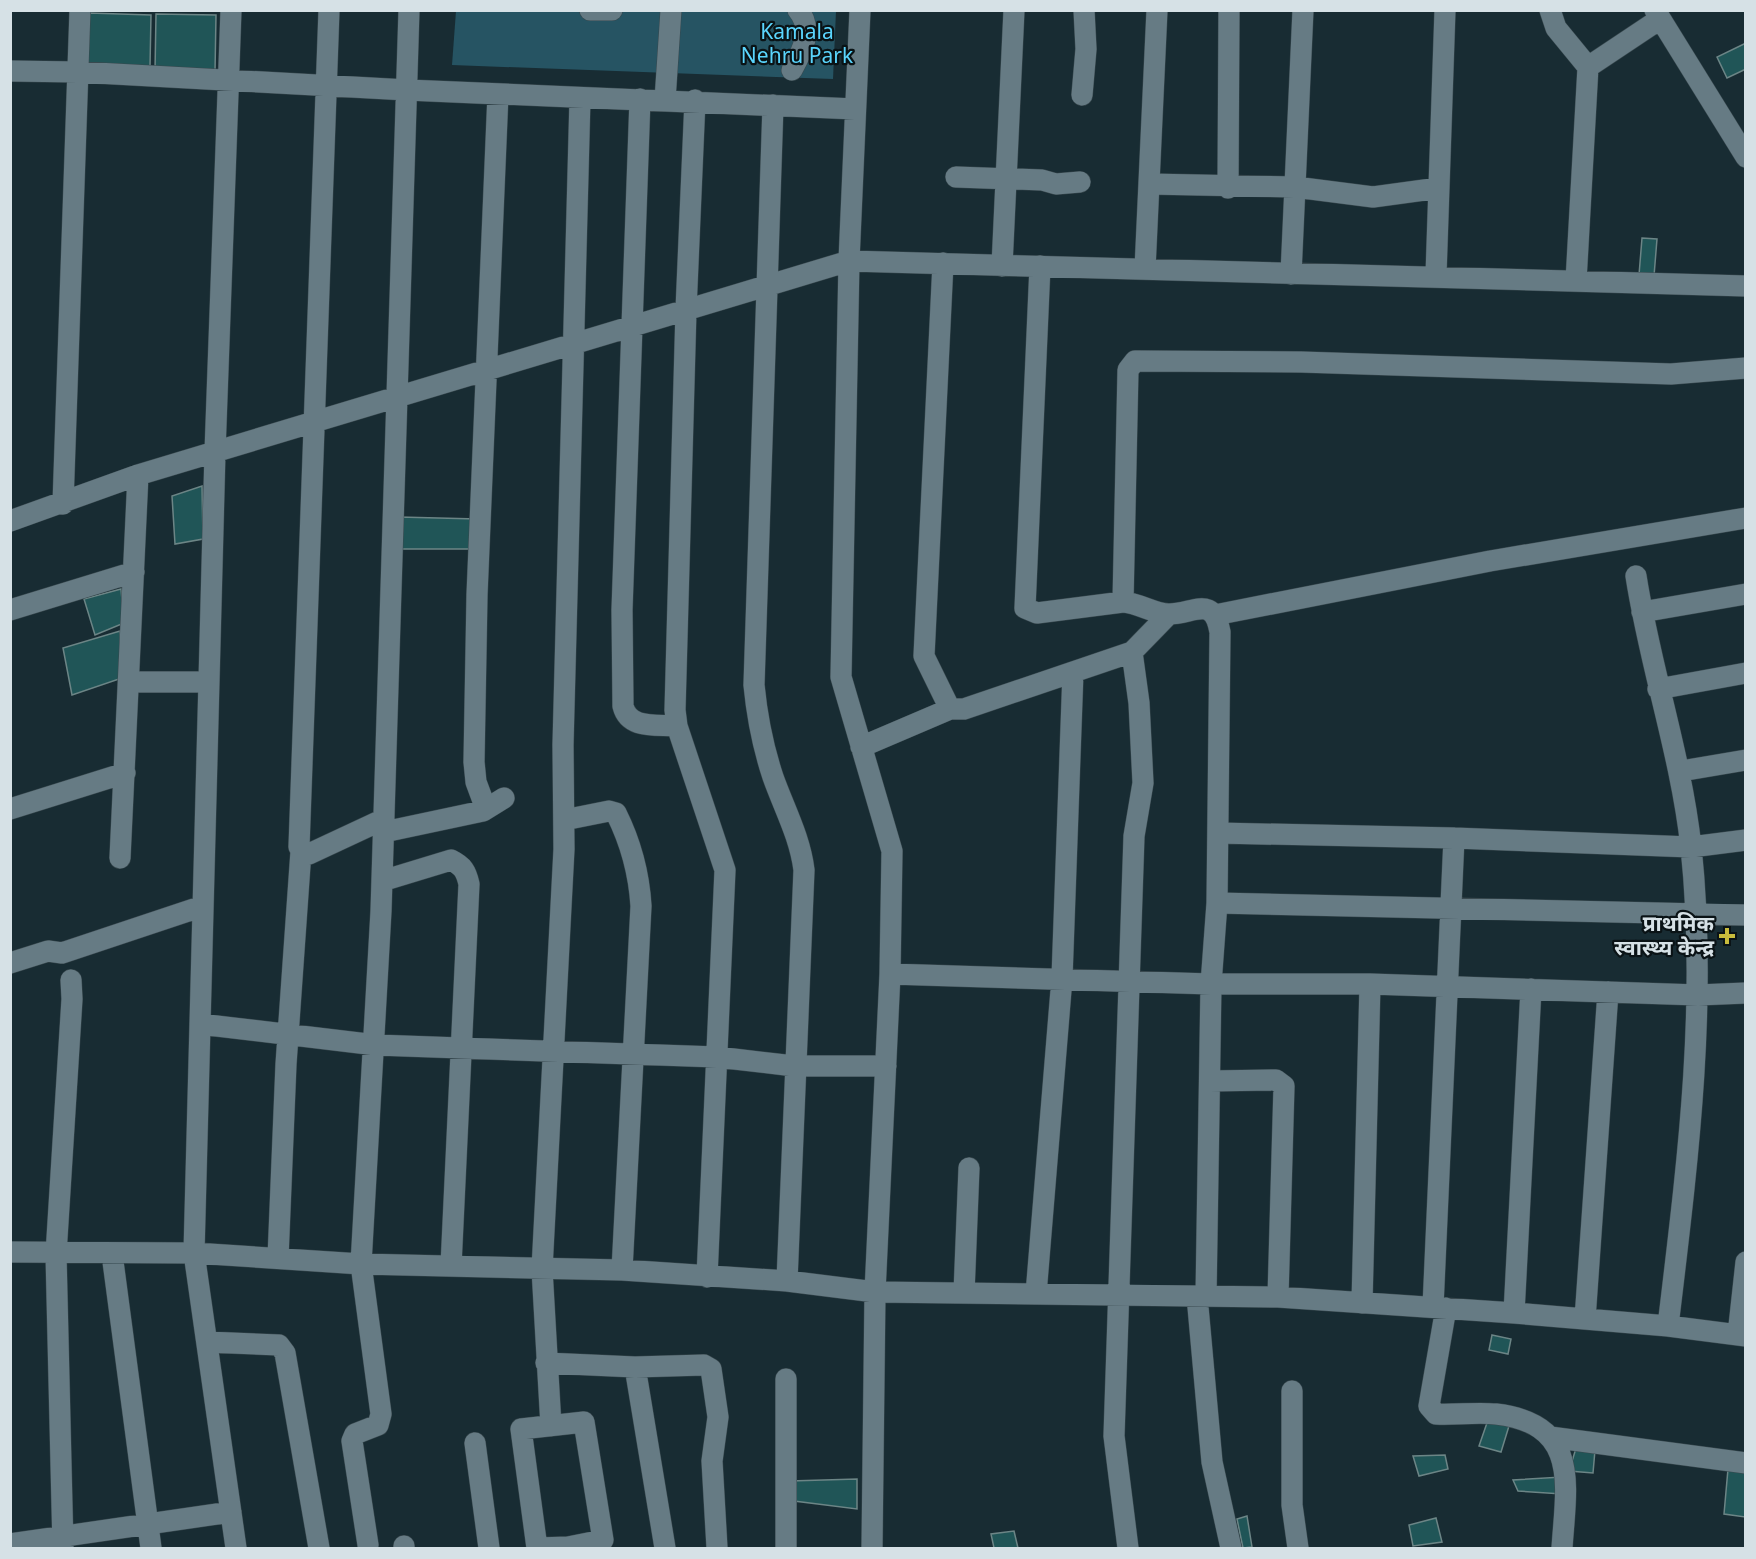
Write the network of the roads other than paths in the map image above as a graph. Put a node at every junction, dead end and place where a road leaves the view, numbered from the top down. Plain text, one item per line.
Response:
1 (80, 10) edge
2 (231, 10) edge
3 (329, 10) edge
4 (410, 10) edge
5 (590, 10) edge
6 (612, 10) edge
7 (671, 10) edge
8 (798, 10) edge
9 (860, 10) edge
10 (1014, 10) edge
11 (1084, 10) edge
12 (1157, 10) edge
13 (1229, 10) edge
14 (1303, 10) edge
15 (1445, 10) edge
16 (1550, 10) edge
17 (1658, 15) edge
18 (1588, 67) junction
19 (792, 70) dead end
20 (10, 71) edge
21 (78, 72) junction
22 (229, 80) junction
23 (326, 85) junction
24 (407, 90) junction
25 (498, 94) junction
26 (1082, 94) dead end
27 (580, 98) junction
28 (640, 99) junction
29 (665, 100) junction
30 (695, 100) junction
31 (773, 105) junction
32 (855, 109) junction
33 (1746, 157) edge
34 (956, 177) dead end
35 (1004, 179) junction
36 (1080, 182) dead end
37 (1149, 184) junction
38 (1228, 188) junction
39 (1295, 188) junction
40 (1439, 188) junction
41 (849, 261) junction
42 (943, 263) junction
43 (1002, 266) junction
44 (1040, 266) junction
45 (1145, 269) junction
46 (1291, 274) junction
47 (1436, 276) junction
48 (1576, 280) junction
49 (768, 285) junction
50 (1746, 286) edge
51 (686, 310) junction
52 (631, 326) junction
53 (574, 344) junction
54 (1746, 368) edge
55 (488, 369) junction
56 (397, 396) junction
57 (315, 420) junction
58 (215, 452) junction
59 (138, 475) junction
60 (63, 504) junction
61 (1746, 518) edge
62 (10, 521) edge
63 (134, 572) junction
64 (1636, 576) dead end
65 (1746, 594) edge
66 (1123, 602) junction
67 (10, 610) edge
68 (1642, 612) junction
69 (1169, 614) junction
70 (1215, 615) junction
71 (1132, 652) junction
72 (1073, 672) junction
73 (1746, 673) edge
74 (129, 682) junction
75 (209, 682) junction
76 (1658, 689) junction
77 (950, 709) junction
78 (677, 726) junction
79 (861, 747) junction
80 (1746, 760) edge
81 (1681, 771) junction
82 (125, 772) junction
83 (10, 809) edge
84 (564, 820) junction
85 (384, 825) junction
86 (1218, 833) junction
87 (1454, 838) junction
88 (1746, 840) edge
89 (1691, 847) junction
90 (301, 850) junction
91 (120, 858) dead end
92 (382, 881) junction
93 (1217, 903) junction
94 (203, 906) junction
95 (1452, 909) junction
96 (1696, 913) junction
97 (1746, 915) edge
98 (10, 963) edge
99 (890, 974) junction
100 (1062, 978) junction
101 (71, 980) dead end
102 (1131, 981) junction
103 (1211, 984) junction
104 (1370, 984) junction
105 (1448, 987) junction
106 (1531, 989) junction
107 (1608, 992) junction
108 (1746, 993) edge
109 (1698, 995) junction
110 (200, 1024) junction
111 (288, 1034) junction
112 (374, 1044) junction
113 (461, 1048) junction
114 (554, 1050) junction
115 (633, 1055) junction
116 (717, 1057) junction
117 (794, 1066) junction
118 (886, 1066) junction
119 (1209, 1081) junction
120 (969, 1168) dead end
121 (10, 1252) edge
122 (56, 1254) junction
123 (112, 1254) junction
124 (194, 1254) junction
125 (278, 1258) junction
126 (1746, 1262) edge
127 (360, 1264) junction
128 (451, 1266) junction
129 (542, 1269) junction
130 (622, 1270) junction
131 (707, 1276) junction
132 (787, 1281) junction
133 (875, 1292) junction
134 (964, 1293) junction
135 (1036, 1294) junction
136 (1119, 1295) junction
137 (1201, 1296) junction
138 (1278, 1297) junction
139 (1362, 1303) junction
140 (1439, 1308) junction
141 (1514, 1313) junction
142 (1585, 1319) junction
143 (1668, 1326) junction
144 (1742, 1336) edge
145 (207, 1342) junction
146 (546, 1363) junction
147 (635, 1367) junction
148 (786, 1379) dead end
149 (1292, 1391) dead end
150 (551, 1426) junction
151 (1550, 1437) junction
152 (475, 1443) dead end
153 (1746, 1463) edge
154 (231, 1512) junction
155 (147, 1525) junction
156 (63, 1542) edge
157 (10, 1544) edge
158 (368, 1545) dead end
159 (151, 1548) edge
160 (236, 1548) edge
161 (319, 1548) edge
162 (489, 1548) edge
163 (569, 1548) edge
164 (665, 1548) edge
165 (717, 1548) edge
166 (786, 1548) edge
167 (872, 1548) edge
168 (1128, 1548) edge
169 (1231, 1548) edge
170 (1298, 1548) edge
171 (1562, 1548) edge

1 - 21 street
2 - 22 street
3 - 23 street
4 - 24 street
5 - 6 street
7 - 29 street
8 - 19 street
9 - 32 street
10 - 35 street
11 - 26 street
12 - 37 street
13 - 38 street
14 - 39 street
15 - 40 street
16 - 18 street
17 - 18 street
17 - 33 street
18 - 48 street
20 - 21 street
21 - 22 street
21 - 60 street
22 - 23 street
22 - 58 street
23 - 24 street
23 - 57 street
24 - 25 street
24 - 56 street
25 - 27 street
25 - 55 street
27 - 28 street
27 - 53 street
28 - 29 street
28 - 52 street
29 - 30 street
30 - 31 street
30 - 51 street
31 - 32 street
31 - 49 street
32 - 41 street
34 - 35 street
35 - 36 street
35 - 43 street
37 - 38 street
37 - 45 street
38 - 39 street
39 - 40 street
39 - 46 street
40 - 47 street
41 - 42 street
41 - 49 street
41 - 79 street
42 - 43 street
42 - 77 street
43 - 44 street
44 - 45 street
44 - 66 street
45 - 46 street
46 - 47 street
47 - 48 street
48 - 50 street
49 - 51 street
49 - 117 street
51 - 52 street
51 - 78 street
52 - 53 street
52 - 78 street
53 - 55 street
53 - 84 street
54 - 66 street
55 - 56 street
55 - 85 street
56 - 57 street
56 - 85 street
57 - 58 street
57 - 90 street
58 - 59 street
58 - 75 street
59 - 60 street
59 - 63 street
60 - 62 street
61 - 70 street
63 - 67 street
63 - 74 street
64 - 68 street
65 - 68 street
66 - 69 street
68 - 76 street
69 - 70 street
69 - 71 street
70 - 86 street
71 - 72 street
71 - 102 street
72 - 77 street
72 - 100 street
73 - 76 street
74 - 75 street
74 - 82 street
75 - 94 street
76 - 81 street
77 - 79 street
78 - 116 street
79 - 99 street
80 - 81 street
81 - 89 street
82 - 83 street
82 - 91 street
84 - 114 street
84 - 115 street
85 - 90 street
85 - 92 street
86 - 87 street
86 - 93 street
87 - 89 street
87 - 95 street
88 - 89 street
89 - 96 street
90 - 111 street
92 - 112 street
92 - 113 street
93 - 95 street
93 - 103 street
94 - 98 street
94 - 110 street
95 - 96 street
95 - 105 street
96 - 97 street
96 - 109 street
99 - 100 street
99 - 118 street
100 - 102 street
100 - 135 street
101 - 122 street
102 - 103 street
102 - 136 street
103 - 104 street
103 - 119 street
104 - 105 street
104 - 139 street
105 - 106 street
105 - 140 street
106 - 107 street
106 - 141 street
107 - 109 street
107 - 142 street
108 - 109 street
109 - 143 street
110 - 111 street
110 - 124 street
111 - 112 street
111 - 125 street
112 - 113 street
112 - 127 street
113 - 114 street
113 - 128 street
114 - 115 street
114 - 129 street
115 - 116 street
115 - 130 street
116 - 117 street
116 - 131 street
117 - 118 street
117 - 132 street
118 - 133 street
119 - 137 street
119 - 138 street
120 - 134 street
121 - 122 street
122 - 123 street
122 - 156 street
123 - 124 street
123 - 155 street
124 - 125 street
124 - 145 street
125 - 127 street
126 - 144 street
127 - 128 street
127 - 158 street
128 - 129 street
129 - 130 street
129 - 146 street
130 - 131 street
131 - 132 street
132 - 133 street
133 - 134 street
133 - 167 street
134 - 135 street
135 - 136 street
136 - 137 street
136 - 168 street
137 - 138 street
137 - 169 street
138 - 139 street
139 - 140 street
140 - 141 street
140 - 151 street
141 - 142 street
142 - 143 street
143 - 144 street
145 - 154 street
145 - 161 street
146 - 147 street
146 - 150 street
147 - 164 street
147 - 165 street
148 - 166 street
149 - 170 street
150 - 163 street
150 - 163 street
151 - 153 street
151 - 171 street
152 - 162 street
154 - 155 street
154 - 160 street
155 - 156 street
155 - 159 street
156 - 157 street

